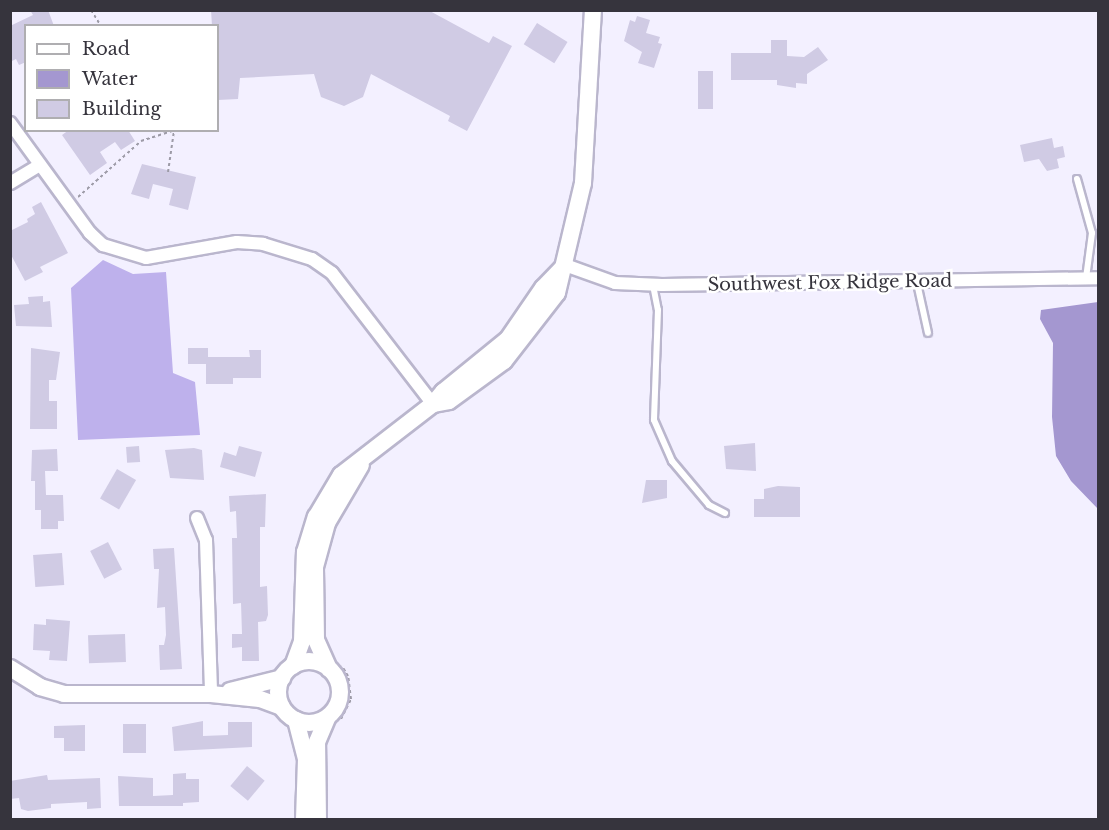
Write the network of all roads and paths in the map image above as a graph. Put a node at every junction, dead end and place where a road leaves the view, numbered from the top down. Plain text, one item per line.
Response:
1 (91, 10) edge
2 (593, 10) edge
3 (100, 24) edge
4 (10, 123) edge
5 (168, 132) edge
6 (174, 132) edge
7 (40, 165) junction
8 (168, 172) dead end
9 (1077, 179) dead end
10 (10, 183) edge
11 (68, 203) junction
12 (1095, 233) edge
13 (565, 265) junction
14 (1092, 278) edge
15 (917, 283) junction
16 (653, 285) junction
17 (928, 333) dead end
18 (433, 404) junction
19 (371, 449) junction
20 (725, 513) dead end
21 (197, 518) dead end
22 (334, 666) junction
23 (10, 668) edge
24 (287, 672) junction
25 (211, 694) junction
26 (282, 707) junction
27 (296, 720) junction
28 (330, 723) junction
29 (304, 819) edge
30 (318, 819) edge

1 - 3 path
2 - 13 main road
4 - 7 street
5 - 11 path
6 - 8 path
7 - 10 street
7 - 11 street
9 - 12 lane
11 - 18 street
12 - 14 lane
13 - 16 street, Southwest Fox Ridge Road
13 - 18 main road
14 - 15 street, Southwest Fox Ridge Road
15 - 16 street, Southwest Fox Ridge Road
15 - 17 lane
16 - 20 lane
18 - 19 main road
19 - 22 main road
19 - 24 main road
21 - 25 street
22 - 24 main road
22 - 28 main road
22 - 28 path
23 - 25 main road
24 - 25 main road
24 - 26 main road
25 - 26 main road
26 - 27 main road
27 - 28 main road
27 - 29 main road
28 - 30 main road

